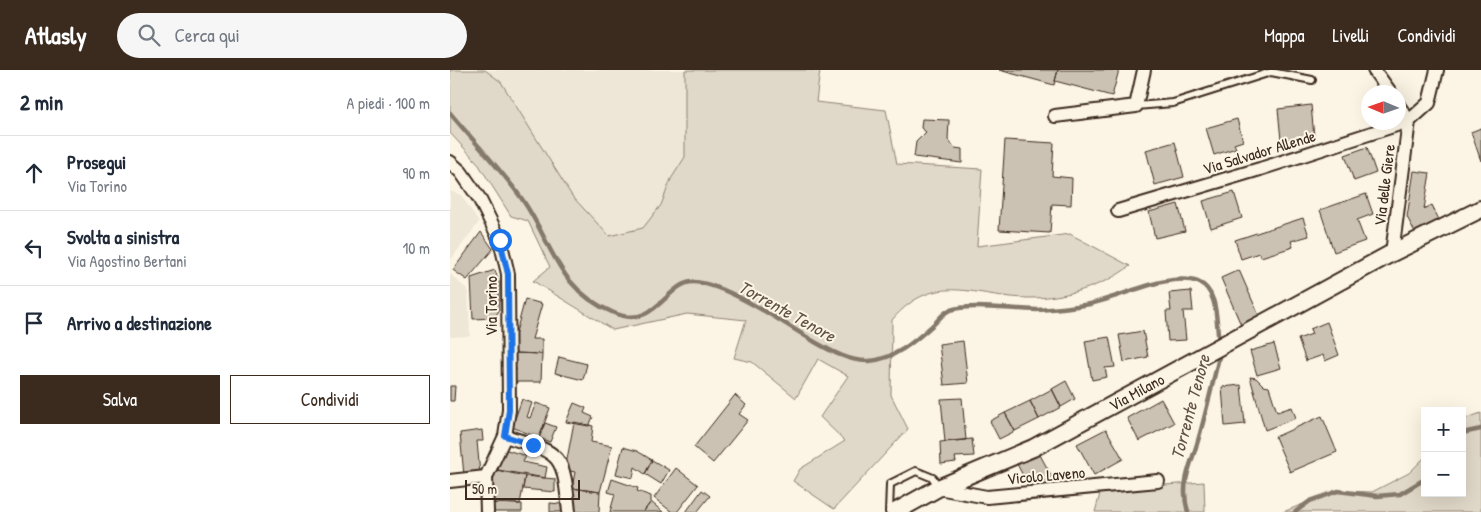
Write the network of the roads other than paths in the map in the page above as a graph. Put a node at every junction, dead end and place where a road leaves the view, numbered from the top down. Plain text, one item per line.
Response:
1 (1144, 70) edge
2 (1374, 70) edge
3 (1437, 70) edge
4 (1312, 80) dead end
5 (1385, 85) edge
6 (1136, 106) junction
7 (1055, 116) dead end
8 (1406, 117) edge
9 (1409, 121) junction
10 (450, 162) edge
11 (1481, 209) edge
12 (1118, 210) dead end
13 (1392, 253) junction
14 (505, 436) junction
15 (486, 477) junction
16 (450, 481) edge
17 (1158, 481) dead end
18 (938, 488) junction
19 (487, 512) edge
20 (569, 512) edge
21 (889, 512) edge
22 (895, 512) edge

1 - 6 street
2 - 5 street
3 - 9 street
4 - 6 lane
6 - 7 street
8 - 9 street
9 - 12 street, Via Salvador Allende
9 - 13 street, Via delle Giere
10 - 14 street, Via Torino
11 - 13 street, Via Milano
13 - 18 street, Via Milano
14 - 15 street, Via Torino
14 - 20 street
15 - 16 street
15 - 19 street
17 - 18 street, Vicolo Laveno
18 - 21 lane
18 - 22 street, Via Milano

